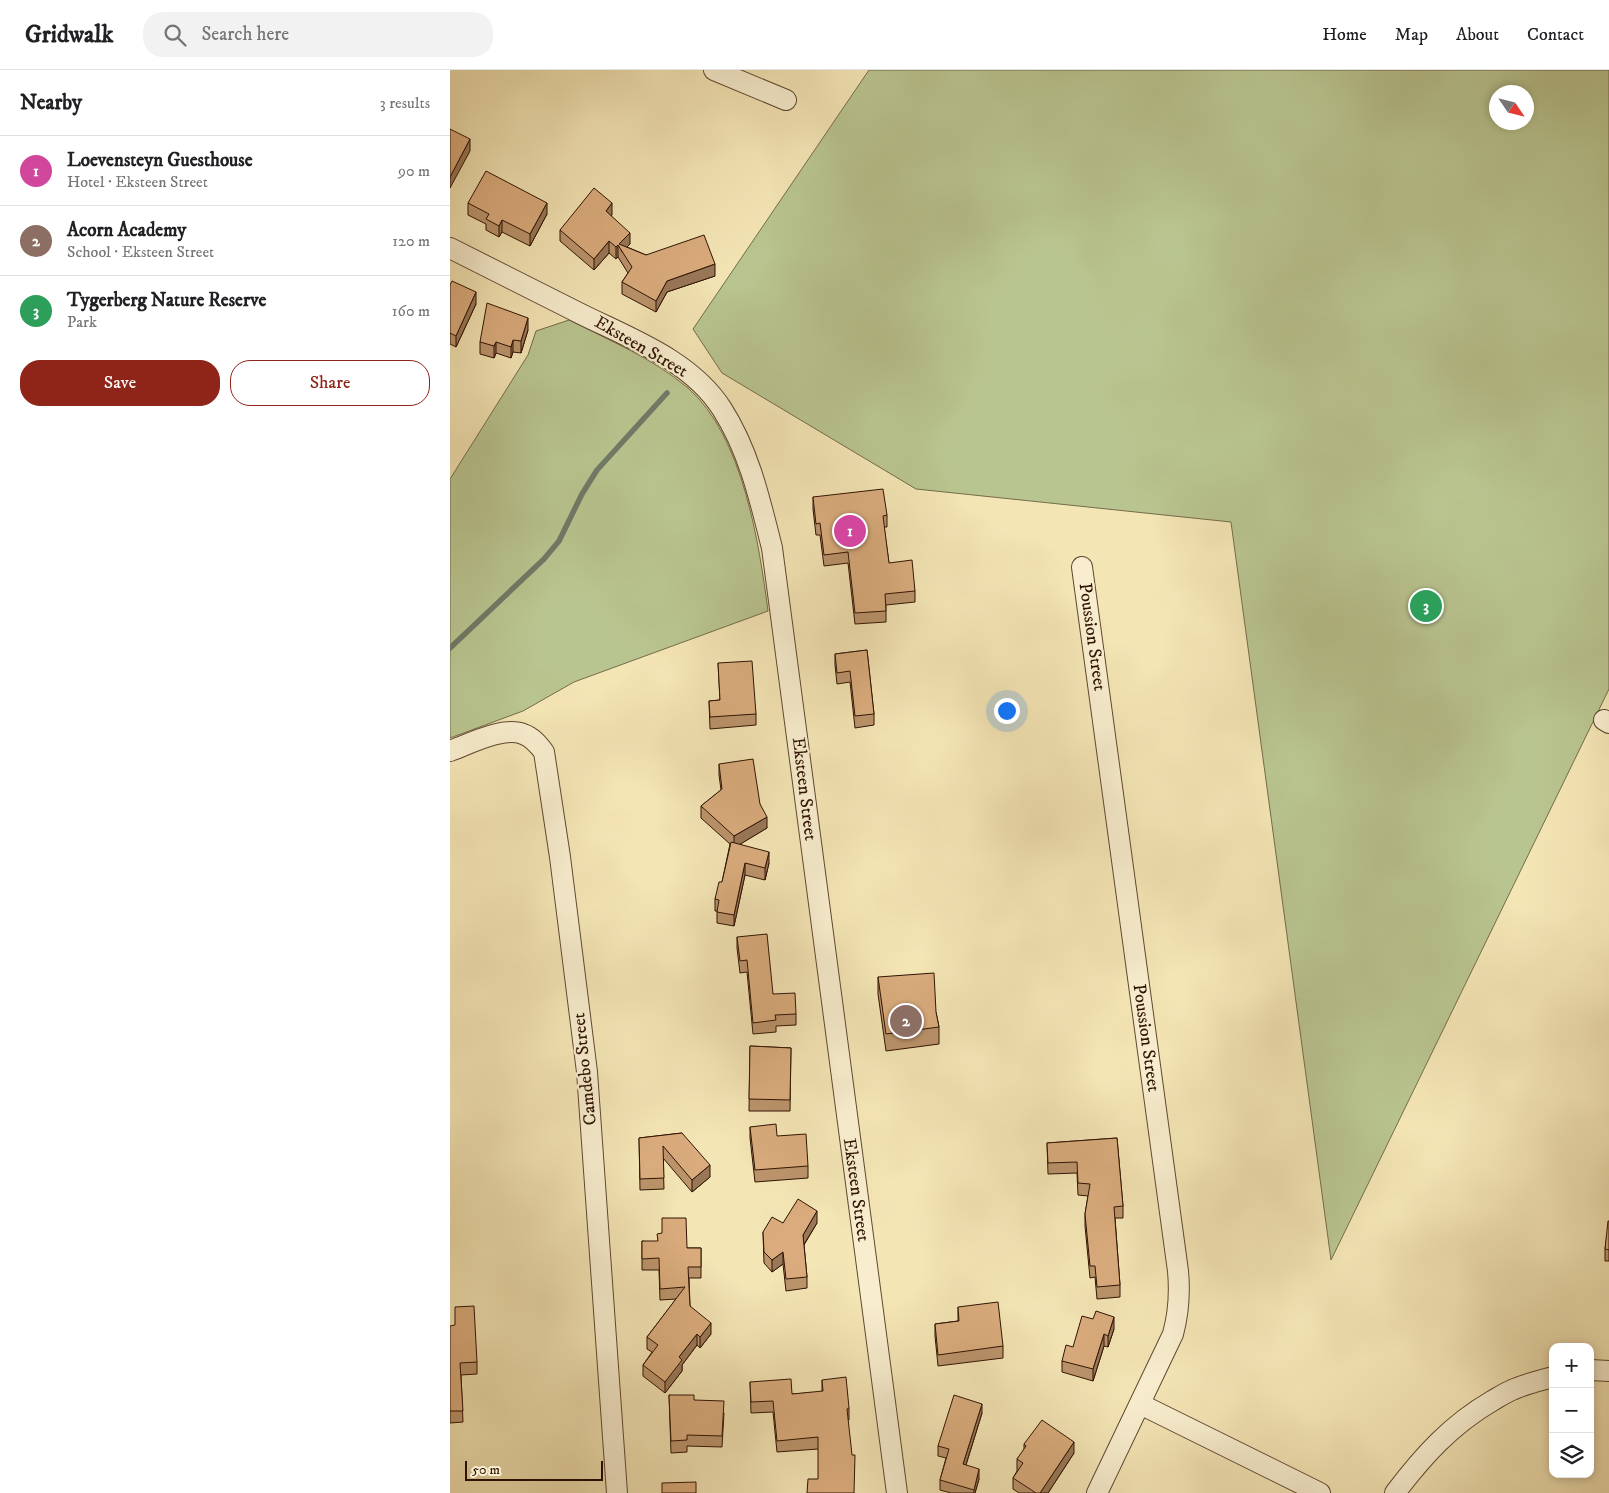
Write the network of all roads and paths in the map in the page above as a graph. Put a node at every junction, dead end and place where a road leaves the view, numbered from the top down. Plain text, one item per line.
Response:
1 (714, 70) edge
2 (786, 100) dead end
3 (450, 248) edge
4 (1082, 567) dead end
5 (450, 751) edge
6 (1594, 1370) edge
7 (1609, 1371) edge
8 (1549, 1378) edge
9 (1140, 1404) junction
10 (617, 1493) edge
11 (897, 1493) edge
12 (1097, 1493) edge
13 (1320, 1493) edge
14 (1395, 1493) edge

1 - 2 street
3 - 11 street, Eksteen Street
4 - 9 street, Poussion Street
5 - 10 street, Camdebo Street
6 - 7 street
8 - 14 street
9 - 12 street, Poussion Street
9 - 13 street

